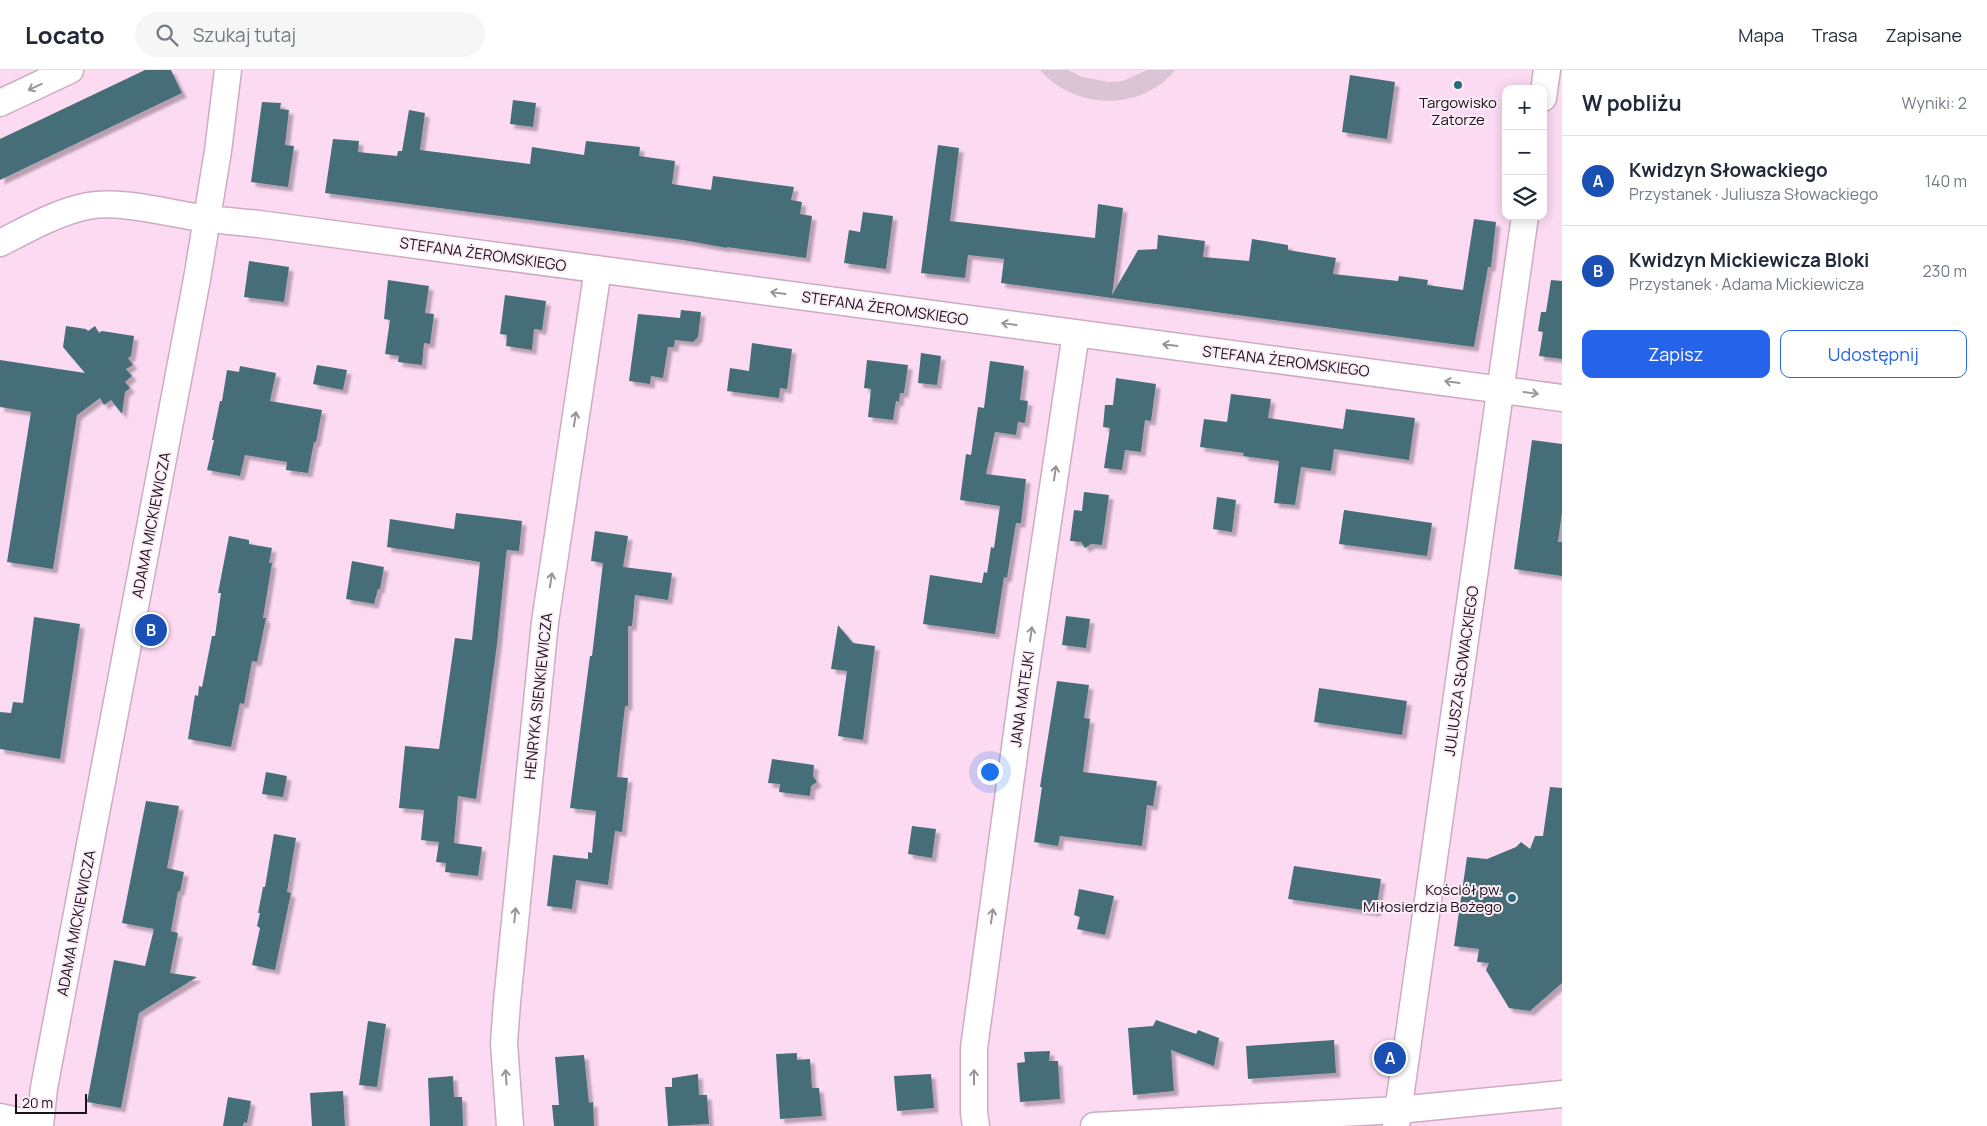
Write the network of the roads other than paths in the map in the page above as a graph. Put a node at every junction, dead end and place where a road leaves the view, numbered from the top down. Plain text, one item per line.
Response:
1 (70, 70) edge
2 (228, 70) edge
3 (1547, 70) edge
4 (1545, 85) edge
5 (0, 103) edge
6 (208, 219) junction
7 (1524, 220) edge
8 (0, 243) edge
9 (598, 269) junction
10 (1076, 333) junction
11 (1501, 389) junction
12 (1562, 398) edge
13 (1562, 1094) edge
14 (0, 1117) edge
15 (1397, 1118) edge
16 (40, 1126) edge
17 (510, 1126) edge
18 (976, 1126) edge
19 (1094, 1126) edge

1 -> 5 street
2 - 6 street, ADAMA MICKIEWICZA
3 - 4 street
6 - 8 street, STEFANA ŻEROMSKIEGO
6 - 9 street, STEFANA ŻEROMSKIEGO
6 - 16 street, ADAMA MICKIEWICZA
7 - 11 street, JULIUSZA SŁOWACKIEGO
10 -> 9 street, STEFANA ŻEROMSKIEGO
17 -> 9 street, HENRYKA SIENKIEWICZA
11 -> 10 street, STEFANA ŻEROMSKIEGO
18 -> 10 street, JANA MATEJKI
11 -> 12 street, STEFANA ŻEROMSKIEGO
11 - 15 street, JULIUSZA SŁOWACKIEGO
13 - 15 street
14 - 16 street
15 - 19 street

